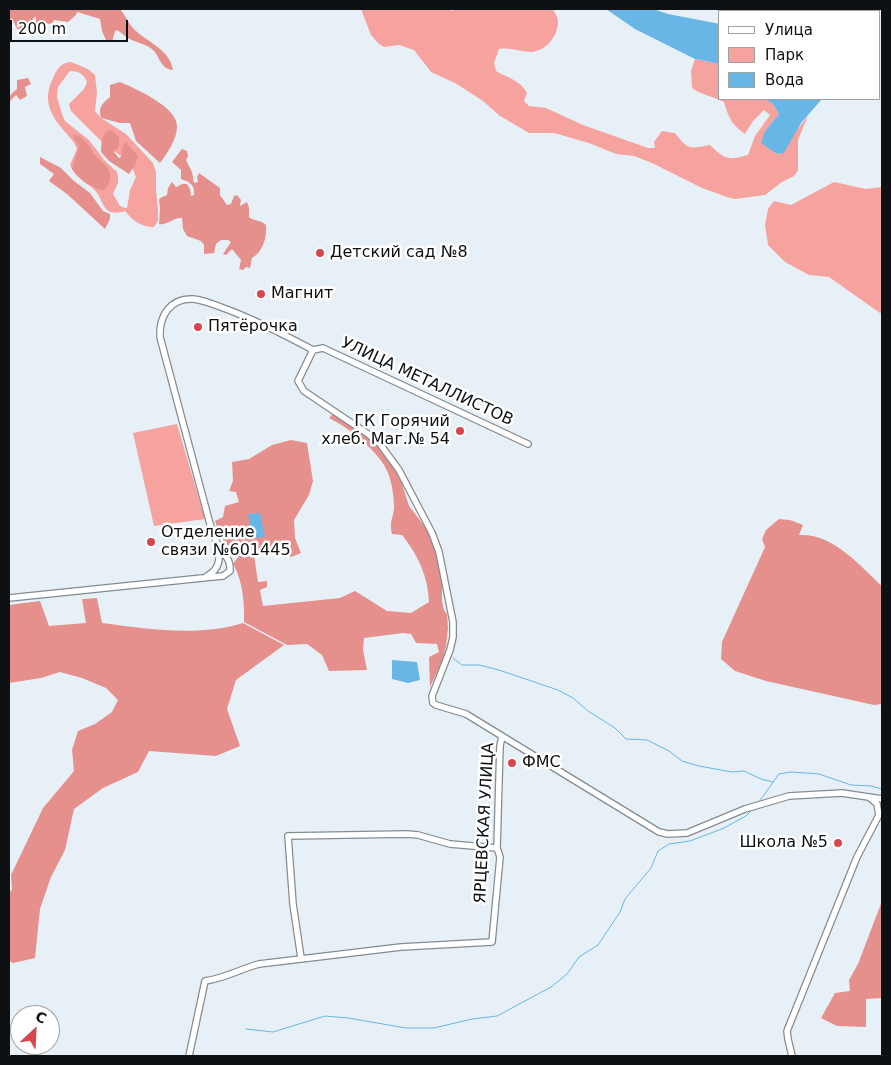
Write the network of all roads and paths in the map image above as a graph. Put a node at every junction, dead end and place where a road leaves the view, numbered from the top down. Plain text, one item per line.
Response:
1 (313, 350) junction
2 (528, 444) dead end
3 (222, 552) junction
4 (217, 573) junction
5 (9, 598) edge
6 (502, 736) junction
7 (869, 797) junction
8 (882, 799) edge
9 (880, 812) edge
10 (497, 848) junction
11 (300, 958) junction
12 (189, 1056) edge
13 (792, 1056) edge

1 - 2 main road, УЛИЦА МЕТАЛЛИСТОВ
1 - 3 main road, УЛИЦА МЕТАЛЛИСТОВ
1 - 6 main road
3 - 4 main road
3 - 4 main road
4 - 5 main road
6 - 7 main road
6 - 10 main road, ЯРЦЕВСКАЯ УЛИЦА
7 - 8 main road
7 - 9 main road
9 - 13 main road
10 - 11 main road, ЯРЦЕВСКАЯ УЛИЦА
10 - 11 main road
11 - 12 main road

